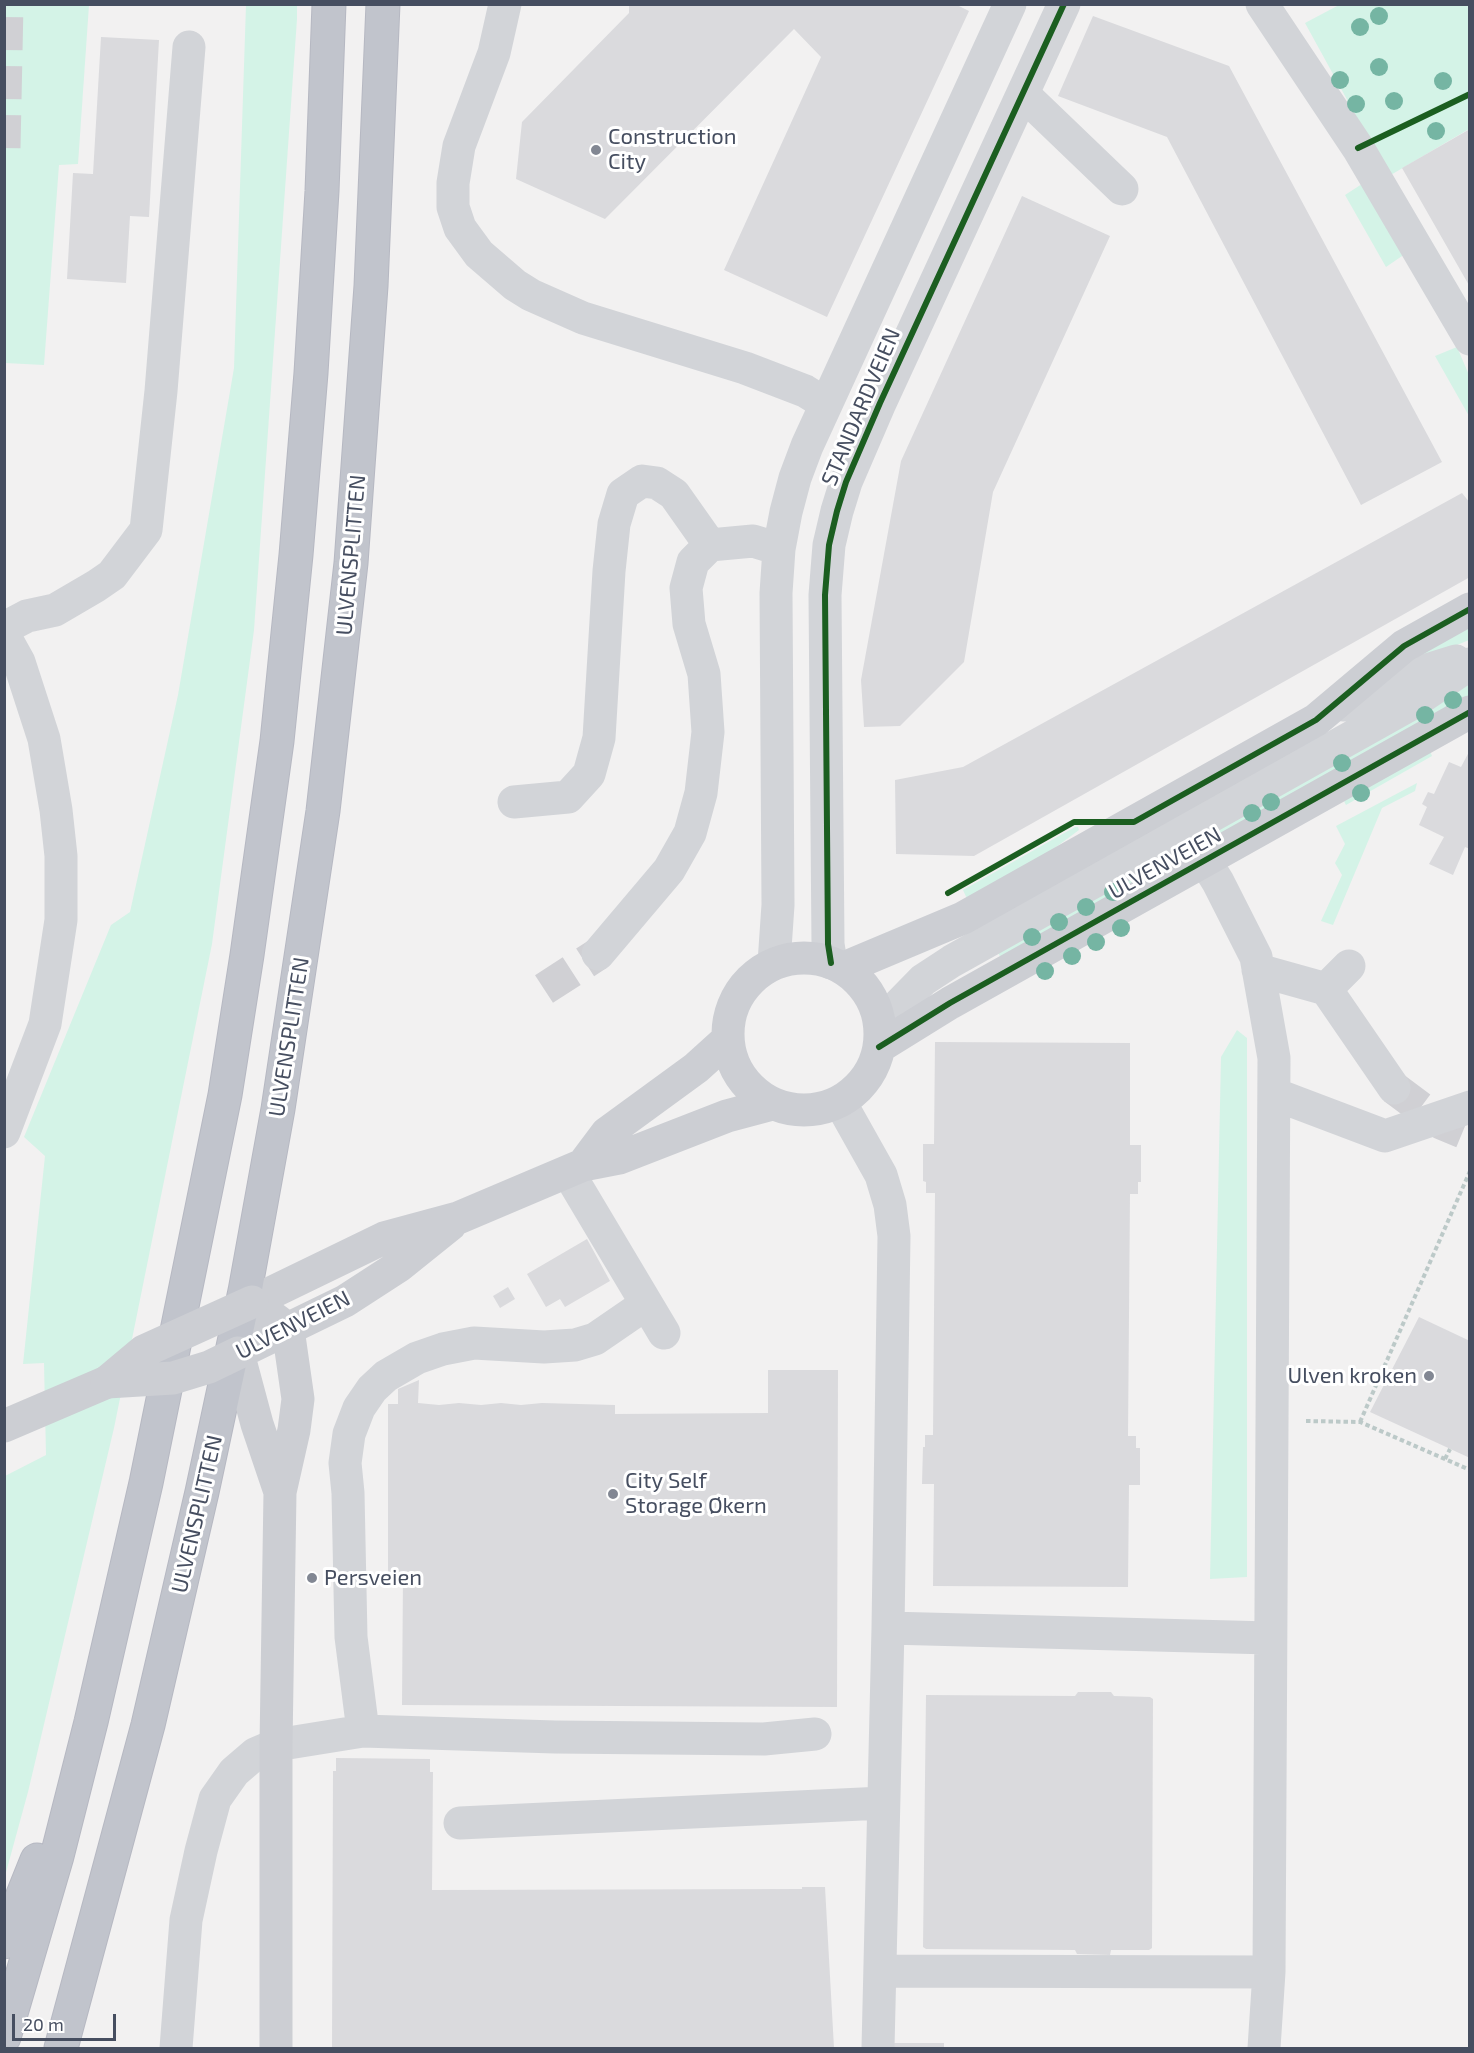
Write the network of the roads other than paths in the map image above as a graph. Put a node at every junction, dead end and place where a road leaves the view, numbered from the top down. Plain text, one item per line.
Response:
1 (329, 4) edge
2 (383, 4) edge
3 (504, 4) edge
4 (1010, 4) edge
5 (1064, 4) edge
6 (1262, 4) edge
7 (189, 47) dead end
8 (1023, 94) junction
9 (1122, 189) dead end
10 (1470, 339) edge
11 (826, 404) junction
12 (710, 545) junction
13 (779, 549) junction
14 (1470, 609) edge
15 (4, 628) edge
16 (4, 635) edge
17 (1470, 657) edge
18 (1470, 664) edge
19 (1470, 712) edge
20 (1316, 720) junction
21 (514, 802) dead end
22 (1205, 861) junction
23 (598, 954) tunnel mouth
24 (774, 963) junction
25 (838, 965) junction
26 (1349, 966) dead end
27 (1258, 970) junction
28 (1326, 989) junction
29 (879, 1036) junction
30 (727, 1040) junction
31 (1394, 1088) tunnel mouth
32 (1274, 1094) junction
33 (840, 1102) junction
34 (772, 1104) junction
35 (1470, 1107) edge
36 (4, 1132) edge
37 (576, 1169) junction
38 (458, 1218) junction
39 (252, 1302) junction
40 (646, 1304) junction
41 (288, 1329) junction
42 (664, 1334) dead end
43 (238, 1353) junction
44 (107, 1382) junction
45 (4, 1426) edge
46 (280, 1492) junction
47 (888, 1628) junction
48 (1270, 1638) junction
49 (91, 1722) junction
50 (363, 1731) junction
51 (814, 1734) dead end
52 (276, 1744) junction
53 (883, 1803) junction
54 (460, 1822) dead end
55 (99, 1910) junction
56 (4, 1942) edge
57 (880, 1971) junction
58 (1269, 1972) junction
59 (4, 2037) edge
60 (61, 2049) edge
61 (82, 2049) edge
62 (176, 2049) edge
63 (276, 2049) edge
64 (878, 2049) edge
65 (1264, 2049) edge

1 - 49 highway
2 - 55 highway, ULVENSPLITTEN
3 - 11 street, STANDARDVEIEN
4 - 11 street, STANDARDVEIEN
5 - 8 street, STANDARDVEIEN
6 - 10 street
7 - 15 street
8 - 9 street
8 - 25 street, STANDARDVEIEN
11 - 13 street, STANDARDVEIEN
12 - 13 street
12 - 21 street
12 - 23 street
13 - 24 street, STANDARDVEIEN
14 - 20 main road
16 - 36 street
17 - 20 street
18 - 29 street, ULVENVEIEN
19 - 22 main road, ULVENVEIEN
20 - 25 main road
22 - 27 street
22 - 29 main road, ULVENVEIEN
24 - 25 main road
24 - 30 main road
25 - 29 main road
26 - 28 street
27 - 28 street
27 - 32 street
28 - 31 street
29 - 33 main road
30 - 34 main road
30 - 37 main road
32 - 35 street
32 - 48 street
33 - 34 main road
33 - 47 street
34 - 37 main road, ULVENVEIEN
37 - 38 main road, ULVENVEIEN
37 - 40 street
38 - 39 main road, ULVENVEIEN
38 - 41 main road, ULVENVEIEN
39 - 41 main road
39 - 43 main road
39 - 44 main road, ULVENVEIEN, bridge
40 - 42 street
40 - 50 street
41 - 43 main road, ULVENVEIEN
41 - 46 main road
43 - 44 main road, ULVENVEIEN, bridge
43 - 46 main road
44 - 45 main road, ULVENVEIEN
46 - 52 main road
47 - 48 street
47 - 53 street
48 - 58 street
49 - 56 highway
49 - 59 highway
50 - 51 street
50 - 52 street
52 - 62 street
52 - 63 main road
53 - 54 street
53 - 57 street
55 - 60 highway, ULVENSPLITTEN
55 - 61 highway
57 - 58 street
57 - 64 street
58 - 65 street

